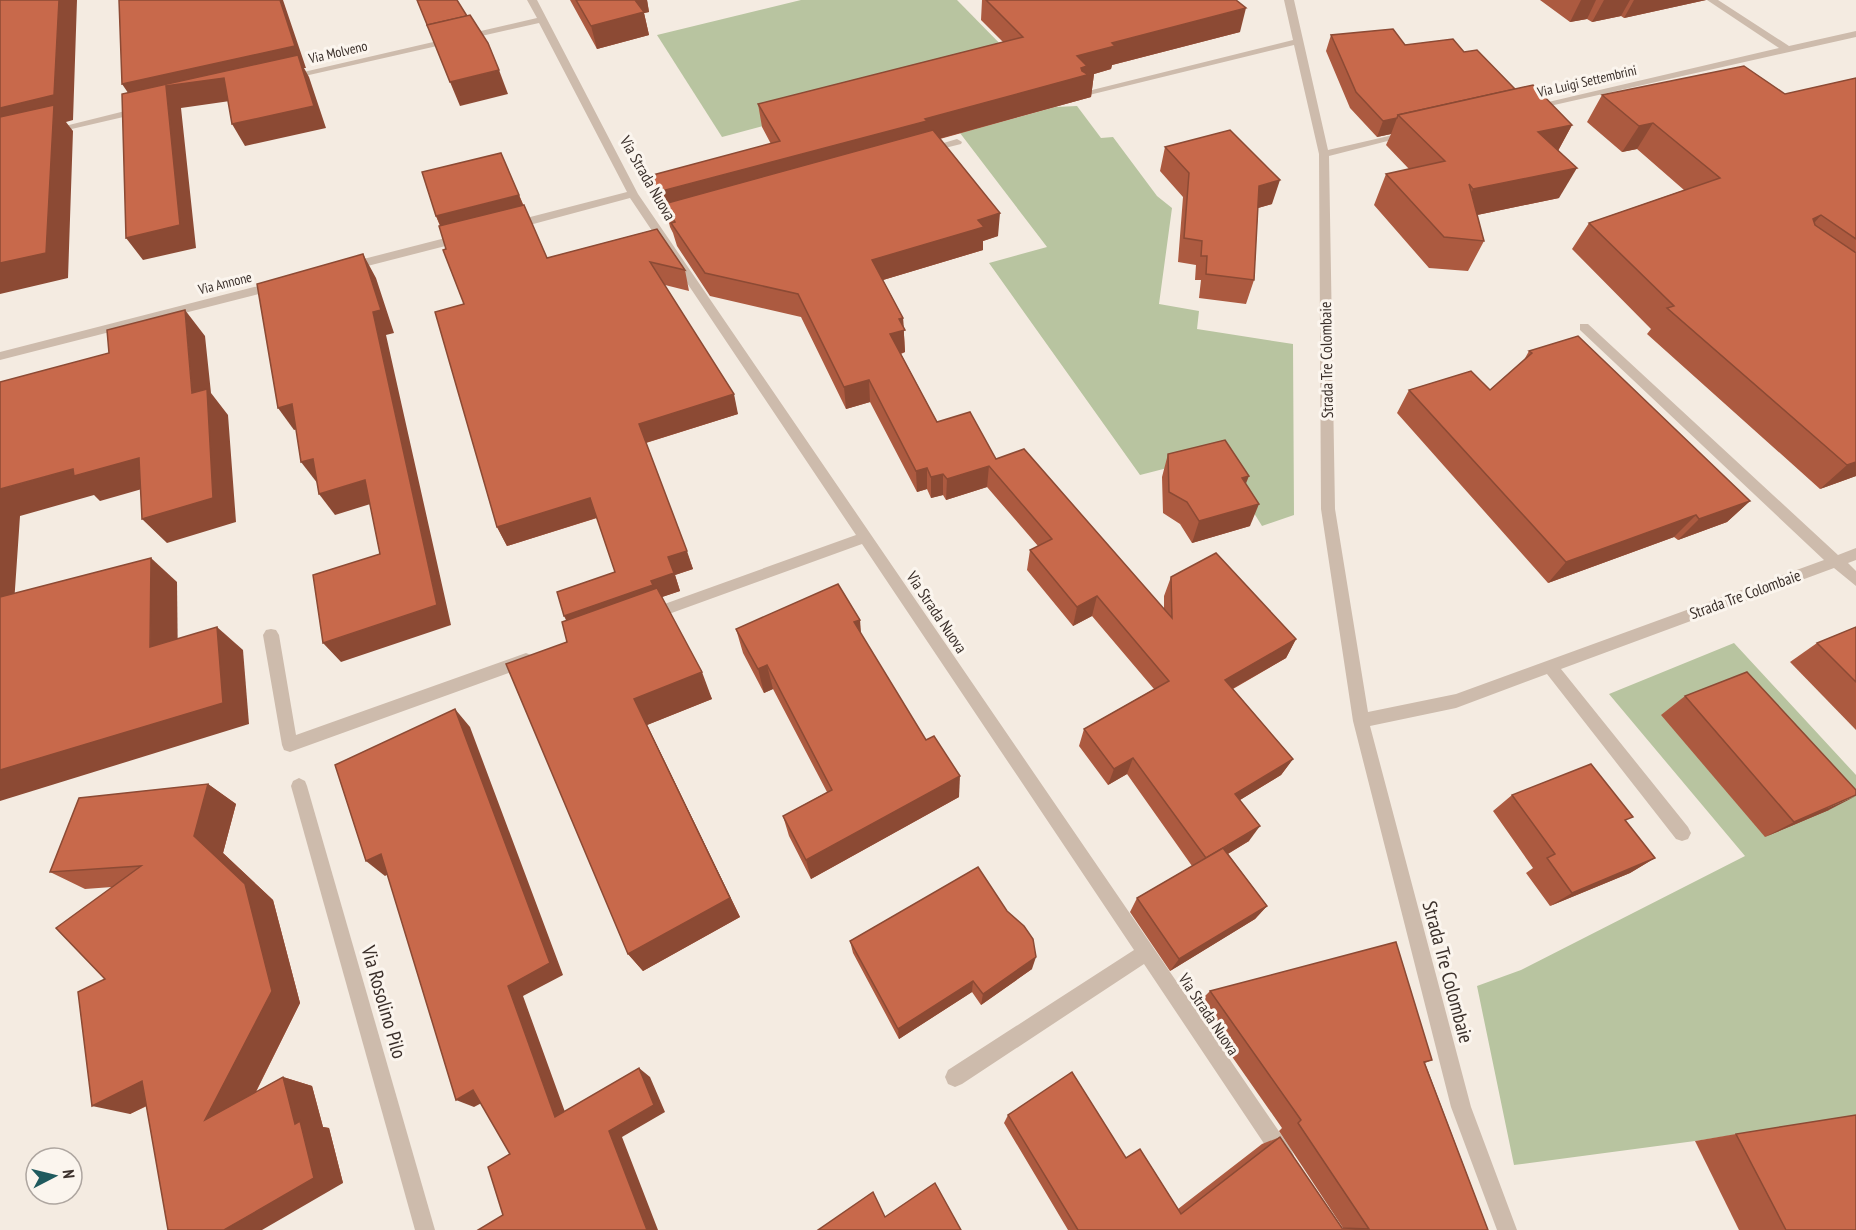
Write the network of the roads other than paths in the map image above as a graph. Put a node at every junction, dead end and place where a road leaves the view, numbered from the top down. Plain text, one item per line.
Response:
1 (532, 0) edge
2 (1289, 0) edge
3 (1712, 0) edge
4 (542, 20) junction
5 (1856, 34) edge
6 (1299, 41) junction
7 (1787, 49) junction
8 (277, 80) edge
9 (1085, 93) edge
10 (150, 108) edge
11 (1521, 109) edge
12 (1417, 133) edge
13 (35, 134) edge
14 (957, 142) dead end
15 (912, 154) edge
16 (1324, 154) junction
17 (633, 194) junction
18 (495, 230) edge
19 (472, 236) edge
20 (334, 271) edge
21 (288, 282) edge
22 (1584, 327) dead end
23 (0, 356) edge
24 (865, 537) junction
25 (1856, 554) edge
26 (1836, 561) junction
27 (1856, 580) edge
28 (639, 619) edge
29 (271, 635) dead end
30 (538, 655) edge
31 (1550, 667) junction
32 (1361, 721) junction
33 (299, 786) dead end
34 (1682, 833) dead end
35 (1145, 952) junction
36 (955, 1077) dead end
37 (1294, 1171) edge
38 (425, 1230) edge
39 (1508, 1230) edge

1 - 4 street, Via Strada Nuova
2 - 6 street, Strada Tre Colombaie
3 - 7 street
4 - 8 street, Via Molveno
4 - 17 street, Via Strada Nuova
5 - 7 street, Via Luigi Settembrini
6 - 9 street
6 - 16 street, Strada Tre Colombaie
7 - 11 street, Via Luigi Settembrini
10 - 13 street
12 - 16 street
14 - 15 street
16 - 32 street, Strada Tre Colombaie
17 - 18 street
17 - 24 street, Via Strada Nuova
19 - 20 street
21 - 23 street, Via Annone
22 - 26 street
24 - 28 street
24 - 35 street, Via Strada Nuova
25 - 26 street, Strada Tre Colombaie
26 - 27 street
26 - 31 street, Strada Tre Colombaie
29 - 30 street
31 - 32 street, Strada Tre Colombaie
31 - 34 street
32 - 39 street, Strada Tre Colombaie
33 - 38 street, Via Rosolino Pilo
35 - 36 street
35 - 37 street, Via Strada Nuova

